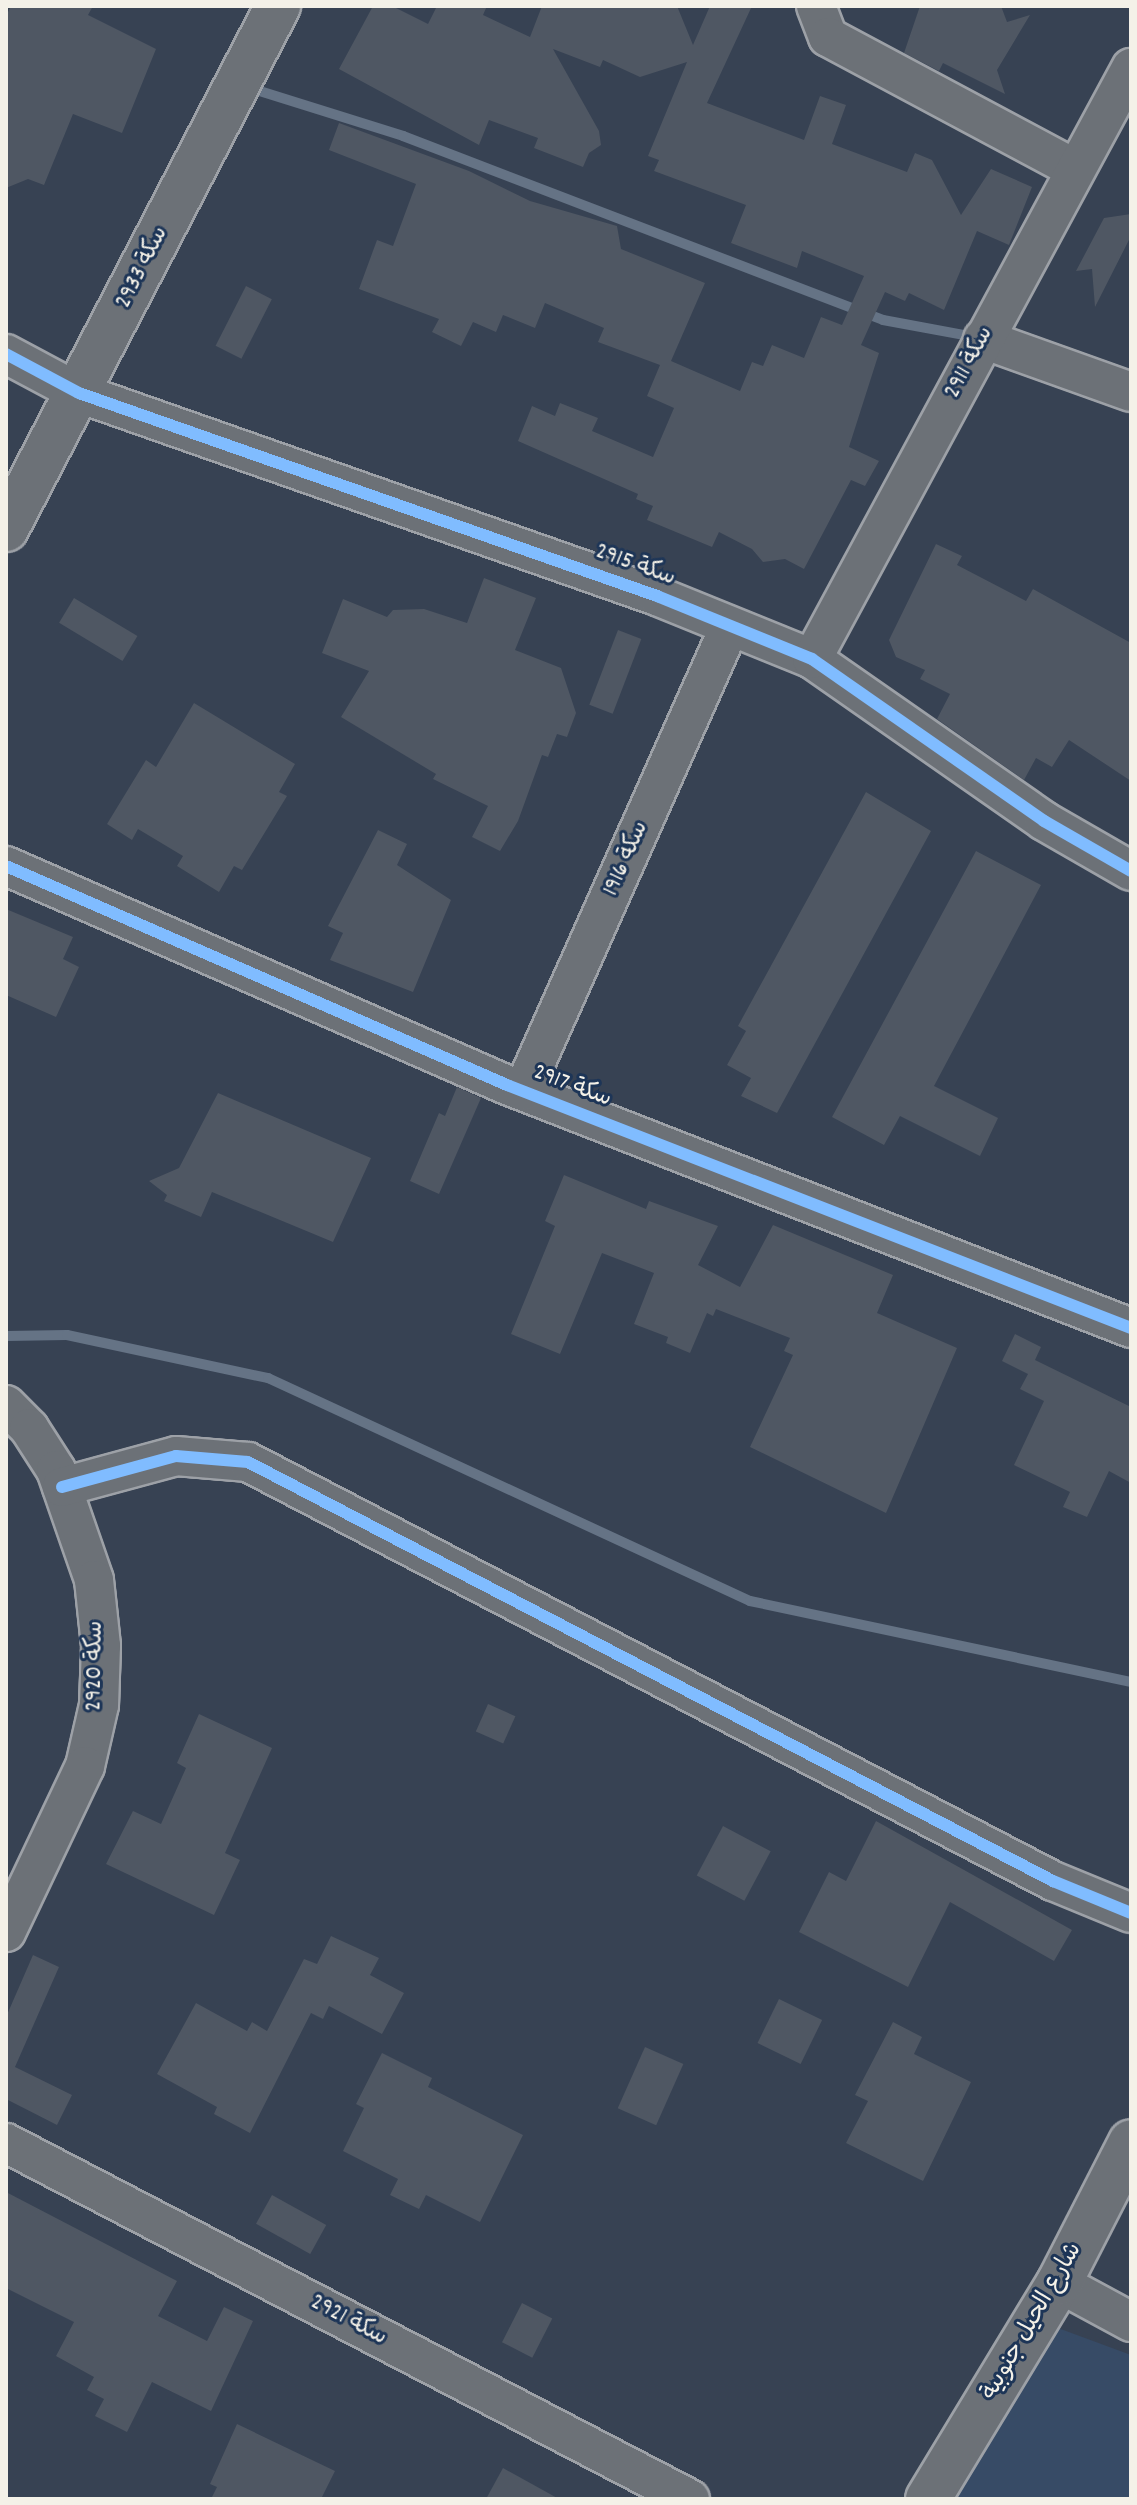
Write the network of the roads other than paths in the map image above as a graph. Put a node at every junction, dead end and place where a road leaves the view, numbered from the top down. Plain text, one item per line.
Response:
1 (278, 6) edge
2 (816, 6) edge
3 (1131, 68) edge
4 (1073, 168) junction
5 (983, 339) junction
6 (6, 354) edge
7 (1131, 392) edge
8 (79, 393) junction
9 (6, 529) edge
10 (730, 626) junction
11 (812, 659) junction
12 (6, 866) edge
13 (1131, 871) edge
14 (523, 1091) junction
15 (1131, 1328) edge
16 (6, 1405) edge
17 (62, 1487) junction
18 (1131, 1913) edge
19 (6, 1932) edge
20 (1131, 2142) edge
21 (6, 2143) edge
22 (1059, 2283) junction
23 (1131, 2322) edge
24 (690, 2499) edge
25 (928, 2499) edge

1 - 8 street, سكة 2933
2 - 4 street
3 - 4 street, سكة 2911
4 - 5 street, سكة 2911
5 - 7 street
5 - 11 street, سكة 2911
6 - 8 street, سكة 2915
8 - 9 street, سكة 2933
8 - 10 street, سكة 2915
10 - 11 street, سكة 2915
10 - 14 street, سكة 1916
11 - 13 street, سكة 2915
12 - 14 street, سكة 2917
14 - 15 street, سكة 2917
16 - 17 street, سكة 2920
17 - 18 street
17 - 19 street, سكة 2920
20 - 22 street, شارع الحيل جنوبية
21 - 24 street, سكة 2921
22 - 23 street
22 - 25 street, شارع الحيل جنوبية

